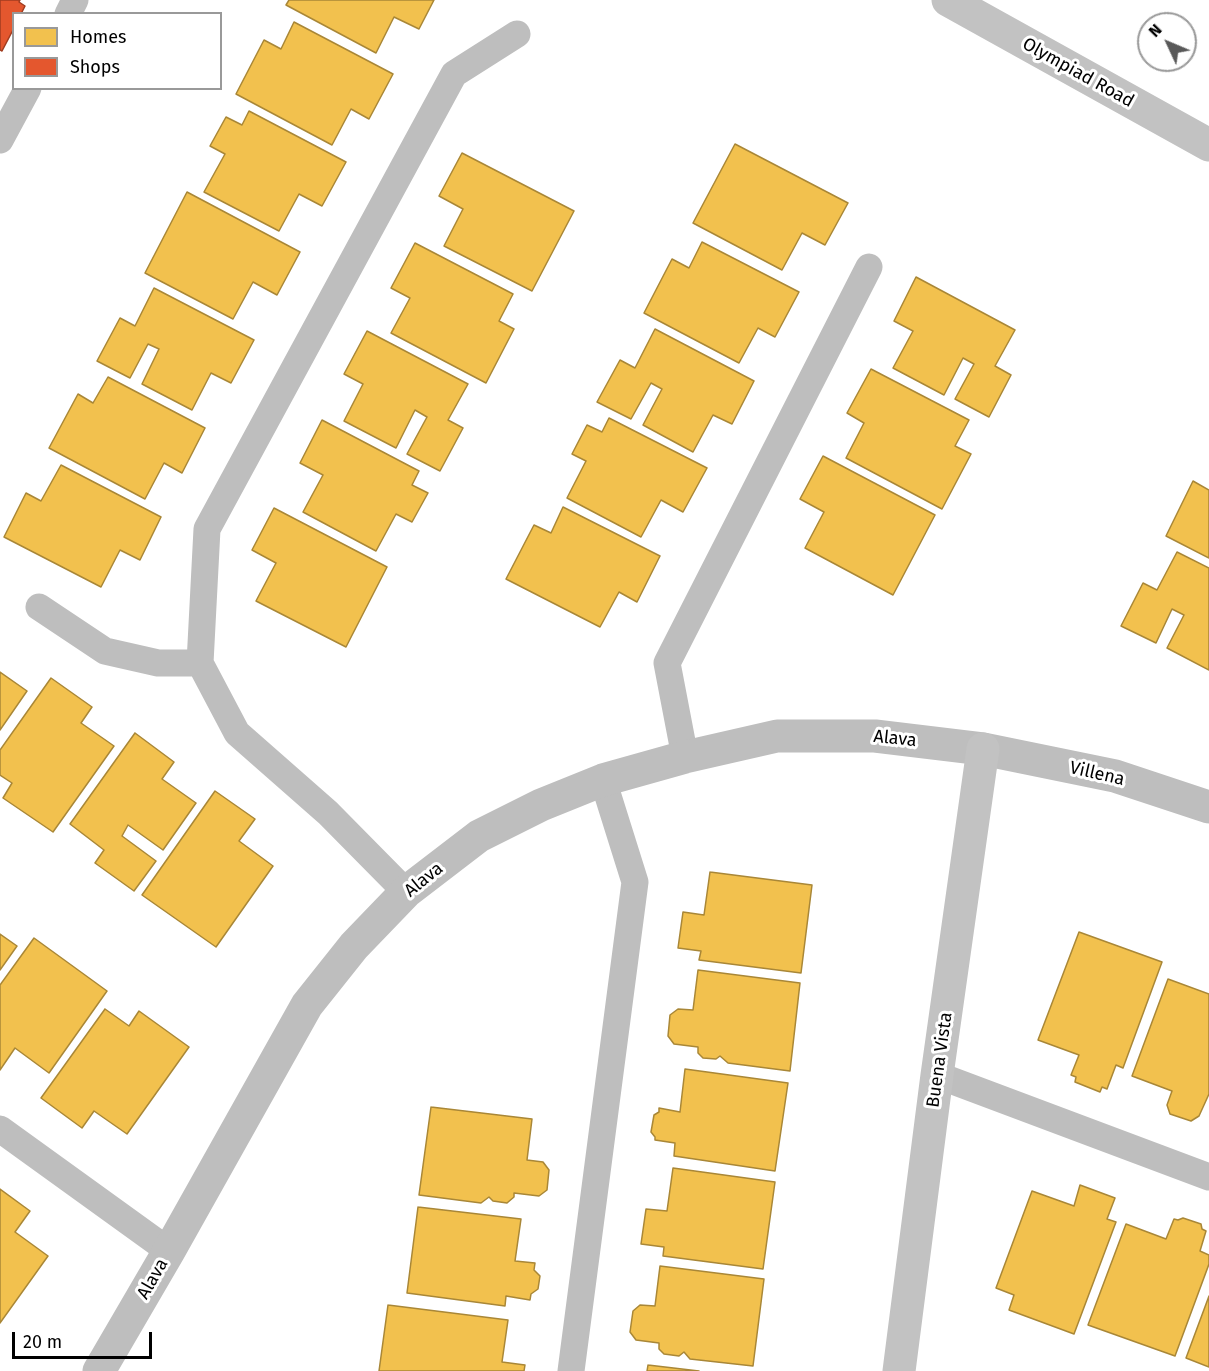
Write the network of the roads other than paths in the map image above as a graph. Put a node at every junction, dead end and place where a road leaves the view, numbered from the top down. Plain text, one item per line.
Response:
1 (948, 0) edge
2 (517, 34) dead end
3 (27, 90) edge
4 (0, 140) edge
5 (1209, 145) edge
6 (870, 267) dead end
7 (39, 607) dead end
8 (200, 663) junction
9 (983, 749) junction
10 (685, 757) junction
11 (603, 780) junction
12 (1209, 807) edge
13 (406, 892) junction
14 (937, 1075) junction
15 (0, 1129) edge
16 (1209, 1177) edge
17 (169, 1251) junction
18 (99, 1371) edge
19 (571, 1371) edge
20 (899, 1371) edge

1 - 5 street, Olympiad Road
2 - 8 lane
3 - 4 lane
6 - 10 lane
7 - 8 lane
8 - 13 lane
9 - 10 street, Alava
9 - 12 street, Villena
9 - 14 street, Buena Vista
10 - 11 street, Alava
11 - 13 street, Alava
11 - 19 lane
13 - 17 street, Alava
14 - 16 lane
14 - 20 street, Buena Vista
15 - 17 lane
17 - 18 street, Alava

